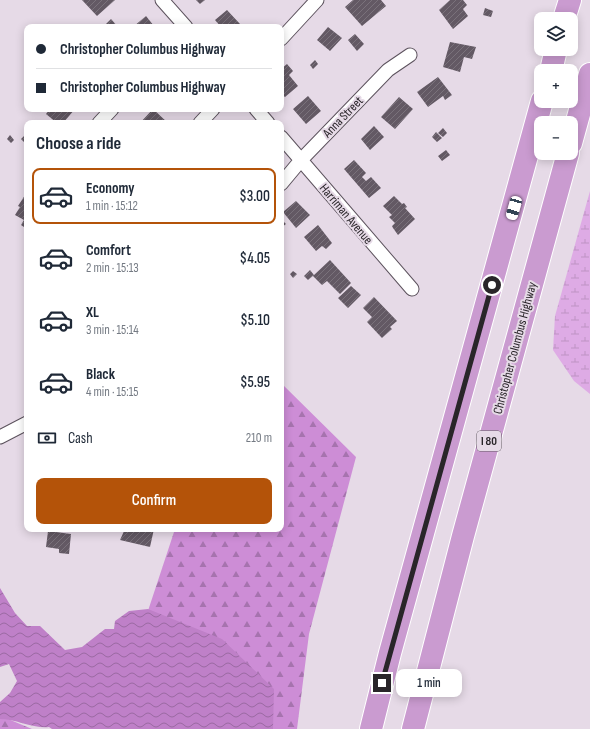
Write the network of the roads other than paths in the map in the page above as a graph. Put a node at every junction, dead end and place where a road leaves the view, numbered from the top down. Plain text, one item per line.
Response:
1 (162, 0) edge
2 (317, 0) edge
3 (570, 0) edge
4 (566, 12) edge
5 (183, 24) edge
6 (284, 36) edge
7 (410, 55) dead end
8 (590, 74) edge
9 (540, 108) edge
10 (109, 112) edge
11 (210, 112) edge
12 (259, 112) edge
13 (578, 118) edge
14 (102, 120) edge
15 (203, 120) edge
16 (265, 120) edge
17 (284, 141) edge
18 (301, 160) junction
19 (566, 160) edge
20 (284, 180) edge
21 (412, 289) dead end
22 (24, 425) edge
23 (0, 437) edge
24 (371, 729) edge
25 (413, 729) edge

1 - 5 street
2 - 6 street
3 - 4 highway
7 - 18 street, Anna Street
8 - 13 highway
9 - 24 highway
10 - 14 street
11 - 15 street
12 - 16 street
17 - 18 street, Harriman Avenue
18 - 20 street, Anna Street
18 - 21 street, Harriman Avenue
19 - 25 highway, Christopher Columbus Highway / I 80
22 - 23 street

